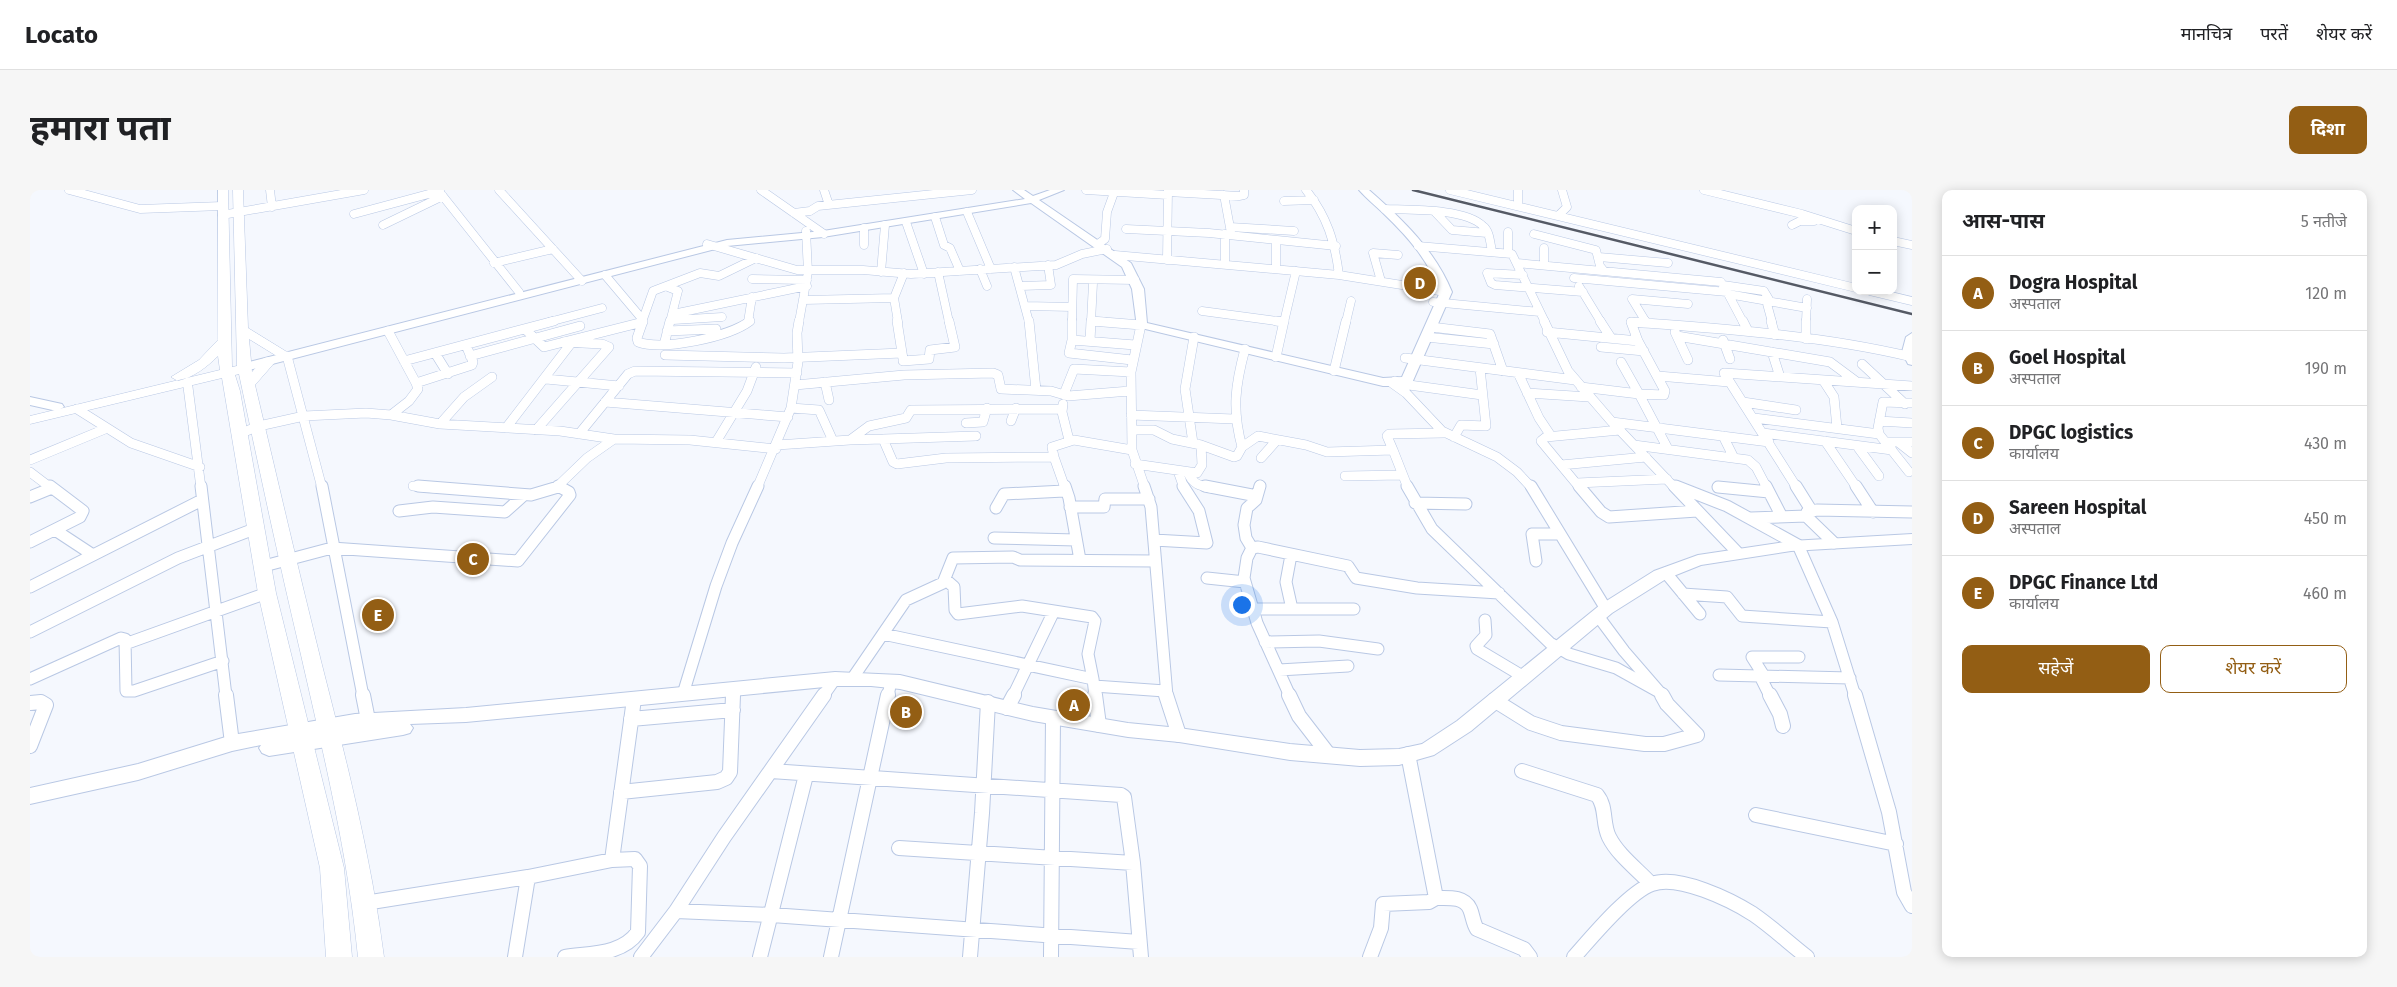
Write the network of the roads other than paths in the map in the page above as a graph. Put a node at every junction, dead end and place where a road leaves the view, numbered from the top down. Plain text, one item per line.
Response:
1 (69, 190) edge
2 (88, 190) edge
3 (112, 190) edge
4 (223, 190) edge
5 (238, 190) edge
6 (270, 190) edge
7 (307, 190) edge
8 (364, 190) edge
9 (499, 190) edge
10 (761, 190) edge
11 (824, 190) edge
12 (909, 190) edge
13 (972, 190) edge
14 (1018, 190) edge
15 (1057, 190) edge
16 (1086, 190) edge
17 (1244, 190) edge
18 (1306, 190) edge
19 (1356, 190) edge
20 (1364, 190) edge
21 (1450, 190) edge
22 (1518, 190) edge
23 (1562, 190) edge
24 (1704, 190) edge
25 (878, 192) edge
26 (1115, 192) edge
27 (79, 193) junction
28 (440, 193) edge
29 (1168, 193) edge
30 (1476, 193) edge
31 (1224, 195) junction
32 (1031, 199) junction
33 (309, 200) junction
34 (1284, 200) dead end
35 (1314, 200) junction
36 (108, 202) junction
37 (828, 202) junction
38 (1518, 206) junction
39 (272, 207) junction
40 (1385, 209) junction
41 (222, 210) junction
42 (967, 212) junction
43 (1435, 212) junction
44 (238, 213) junction
45 (794, 213) junction
46 (354, 214) dead end
47 (1559, 216) junction
48 (935, 218) junction
49 (906, 222) junction
50 (1834, 223) junction
51 (885, 225) junction
52 (1792, 225) dead end
53 (383, 226) dead end
54 (864, 228) junction
55 (1126, 229) dead end
56 (1852, 230) edge
57 (1168, 231) junction
58 (1294, 231) dead end
59 (821, 232) junction
60 (1229, 232) junction
61 (1508, 232) dead end
62 (807, 233) junction
63 (1487, 233) junction
64 (1534, 234) dead end
65 (1276, 240) junction
66 (1897, 242) edge
67 (711, 245) junction
68 (864, 245) dead end
69 (1912, 245) edge
70 (1336, 246) junction
71 (1418, 246) junction
72 (1544, 248) dead end
73 (553, 249) junction
74 (1107, 250) junction
75 (1492, 251) junction
76 (1508, 253) junction
77 (1398, 254) dead end
78 (1598, 257) junction
79 (756, 258) junction
80 (1167, 260) junction
81 (494, 263) junction
82 (1517, 263) junction
83 (1668, 263) dead end
84 (1225, 264) junction
85 (1048, 265) junction
86 (1544, 265) junction
87 (1014, 267) junction
88 (991, 268) junction
89 (1568, 268) junction
90 (980, 269) junction
91 (1276, 269) junction
92 (960, 271) junction
93 (1296, 271) junction
94 (1604, 271) junction
95 (881, 272) junction
96 (938, 272) junction
97 (904, 273) junction
98 (924, 274) junction
99 (1523, 274) junction
100 (605, 275) junction
101 (1339, 275) junction
102 (752, 278) dead end
103 (1574, 278) junction
104 (580, 279) junction
105 (807, 279) junction
106 (1135, 280) junction
107 (1381, 281) junction
108 (1092, 283) dead end
109 (987, 286) dead end
110 (1021, 286) junction
111 (1724, 286) junction
112 (668, 287) junction
113 (1852, 287) edge
114 (1530, 288) junction
115 (1627, 291) dead end
116 (519, 292) junction
117 (1583, 292) junction
118 (1887, 295) edge
119 (752, 297) junction
120 (1440, 297) junction
121 (894, 298) junction
122 (1632, 299) junction
123 (1808, 299) dead end
124 (804, 300) junction
125 (1351, 301) dead end
126 (1768, 301) junction
127 (1912, 301) edge
128 (725, 303) junction
129 (1688, 304) dead end
130 (1026, 306) junction
131 (1072, 307) junction
132 (602, 308) dead end
133 (1807, 308) junction
134 (1202, 311) dead end
135 (1540, 312) junction
136 (722, 316) junction
137 (572, 317) junction
138 (672, 317) junction
139 (643, 321) junction
140 (1091, 322) junction
141 (1284, 322) junction
142 (1646, 323) junction
143 (1141, 325) junction
144 (580, 326) junction
145 (1672, 326) junction
146 (1719, 329) junction
147 (242, 330) junction
148 (526, 330) junction
149 (388, 331) junction
150 (667, 331) junction
151 (719, 331) junction
152 (1748, 331) junction
153 (1428, 332) junction
154 (1547, 332) junction
155 (1775, 335) junction
156 (588, 336) junction
157 (1677, 336) junction
158 (1194, 337) junction
159 (1912, 337) edge
160 (1611, 338) junction
161 (535, 339) junction
162 (1806, 339) junction
163 (1072, 340) junction
164 (224, 341) junction
165 (1090, 341) junction
166 (1638, 341) junction
167 (568, 342) junction
168 (1724, 344) junction
169 (466, 345) junction
170 (664, 345) junction
171 (1135, 345) junction
172 (1601, 347) dead end
173 (1245, 349) junction
174 (1644, 351) junction
175 (1772, 352) junction
176 (435, 353) junction
177 (283, 354) junction
178 (665, 355) dead end
179 (470, 356) junction
180 (1276, 356) junction
181 (903, 357) junction
182 (1911, 358) edge
183 (798, 359) junction
184 (1410, 359) junction
185 (1730, 359) dead end
186 (759, 360) junction
187 (1132, 360) junction
188 (1688, 360) dead end
189 (269, 361) joint
190 (404, 362) junction
191 (1621, 362) dead end
192 (1862, 364) dead end
193 (1480, 368) junction
194 (1334, 371) junction
195 (1504, 371) junction
196 (754, 372) junction
197 (1131, 372) junction
198 (237, 373) junction
199 (797, 373) junction
200 (1518, 373) junction
201 (448, 374) junction
202 (904, 375) junction
203 (1658, 376) junction
204 (1780, 376) junction
205 (492, 377) dead end
206 (546, 379) junction
207 (1823, 380) junction
208 (578, 382) junction
209 (825, 382) junction
210 (1396, 382) junction
211 (1729, 382) junction
212 (1857, 382) junction
213 (416, 383) junction
214 (1578, 384) junction
215 (1884, 384) junction
216 (188, 386) junction
217 (619, 386) junction
218 (795, 386) junction
219 (1912, 386) edge
220 (161, 387) junction
221 (1036, 390) junction
222 (1130, 391) junction
223 (1527, 393) junction
224 (1639, 394) junction
225 (1066, 395) junction
226 (1482, 395) junction
227 (1589, 396) junction
228 (829, 400) dead end
229 (30, 401) edge
230 (605, 402) junction
231 (1743, 402) junction
232 (1908, 403) edge
233 (57, 407) junction
234 (987, 408) junction
235 (1016, 408) junction
236 (77, 409) junction
237 (1062, 409) junction
238 (1796, 410) dead end
239 (1912, 411) edge
240 (790, 412) junction
241 (30, 413) edge
242 (735, 413) junction
243 (391, 415) junction
244 (304, 416) junction
245 (1131, 416) junction
246 (1189, 417) junction
247 (1234, 418) junction
248 (1754, 418) junction
249 (30, 420) edge
250 (1011, 421) dead end
251 (1879, 421) junction
252 (1612, 422) junction
253 (966, 423) dead end
254 (1912, 423) edge
255 (440, 424) junction
256 (259, 426) junction
257 (105, 428) junction
258 (506, 428) junction
259 (1657, 428) junction
260 (1837, 428) junction
261 (536, 430) junction
262 (1133, 430) junction
263 (1620, 430) junction
264 (1444, 433) junction
265 (1763, 433) junction
266 (238, 434) junction
267 (579, 434) junction
268 (976, 436) dead end
269 (1550, 436) junction
270 (1723, 436) junction
271 (1454, 437) junction
272 (614, 439) junction
273 (883, 439) junction
274 (850, 440) junction
275 (1069, 440) junction
276 (1277, 440) junction
277 (833, 441) junction
278 (1825, 441) junction
279 (716, 442) junction
280 (1769, 442) junction
281 (1889, 442) junction
282 (1912, 442) edge
283 (1197, 444) junction
284 (1634, 445) junction
285 (1857, 446) junction
286 (777, 447) junction
287 (1242, 447) junction
288 (1668, 449) junction
289 (1132, 450) junction
290 (1393, 450) junction
291 (1912, 453) edge
292 (1054, 457) junction
293 (1646, 457) junction
294 (1261, 458) dead end
295 (1734, 458) junction
296 (30, 460) edge
297 (1135, 464) junction
298 (1561, 465) junction
299 (200, 467) junction
300 (30, 472) edge
301 (1183, 472) junction
302 (1909, 472) dead end
303 (1402, 475) junction
304 (1345, 476) dead end
305 (1879, 476) dead end
306 (1669, 482) junction
307 (1260, 484) dead end
308 (1577, 484) junction
309 (413, 486) dead end
310 (1718, 486) dead end
311 (558, 487) junction
312 (52, 488) junction
313 (1064, 491) junction
314 (1769, 492) junction
315 (524, 495) junction
316 (1257, 496) junction
317 (30, 498) edge
318 (1150, 499) junction
319 (202, 500) junction
320 (1415, 503) junction
321 (1466, 504) dead end
322 (1070, 507) junction
323 (996, 508) dead end
324 (399, 511) dead end
325 (1697, 511) junction
326 (1873, 512) junction
327 (1908, 512) edge
328 (1809, 513) junction
329 (1782, 517) junction
330 (1749, 518) junction
331 (1912, 522) edge
332 (256, 528) junction
333 (55, 530) junction
334 (1560, 534) junction
335 (994, 538) dead end
336 (1912, 539) edge
337 (1076, 540) junction
338 (1154, 540) junction
339 (30, 542) edge
340 (1834, 543) junction
341 (209, 545) junction
342 (1798, 545) junction
343 (332, 548) junction
344 (1252, 548) junction
345 (1738, 554) junction
346 (93, 555) junction
347 (1291, 555) junction
348 (288, 560) junction
349 (1080, 560) junction
350 (1154, 561) junction
351 (1536, 561) dead end
352 (264, 566) junction
353 (1666, 573) junction
354 (1207, 578) dead end
355 (946, 580) junction
356 (1245, 582) junction
357 (30, 587) edge
358 (268, 593) junction
359 (1498, 594) junction
360 (1683, 594) junction
361 (1252, 609) junction
362 (1292, 609) junction
363 (1354, 609) dead end
364 (1054, 611) junction
365 (1602, 612) junction
366 (217, 613) junction
367 (1700, 614) dead end
368 (1485, 620) dead end
369 (1832, 622) junction
370 (30, 632) edge
371 (883, 634) junction
372 (1265, 642) junction
373 (125, 644) junction
374 (1557, 648) junction
375 (1378, 649) dead end
376 (1799, 657) dead end
377 (223, 661) junction
378 (1026, 666) junction
379 (1348, 666) dead end
380 (1279, 670) junction
381 (1719, 675) dead end
382 (1762, 676) junction
383 (1524, 677) junction
384 (1850, 678) junction
385 (30, 679) edge
386 (844, 679) junction
387 (891, 681) junction
388 (1094, 683) junction
389 (733, 689) junction
390 (1165, 691) junction
391 (1661, 693) junction
392 (683, 694) junction
393 (634, 699) junction
394 (1494, 700) junction
395 (988, 702) junction
396 (30, 703) edge
397 (1007, 708) junction
398 (733, 710) junction
399 (466, 715) junction
400 (1054, 718) junction
401 (631, 719) junction
402 (368, 720) junction
403 (1099, 725) junction
404 (1783, 726) dead end
405 (328, 732) junction
406 (1179, 735) junction
407 (302, 736) junction
408 (232, 743) junction
409 (30, 746) edge
410 (199, 754) junction
411 (1408, 754) junction
412 (1328, 755) junction
413 (771, 771) junction
414 (1522, 772) dead end
415 (806, 775) junction
416 (869, 778) junction
417 (982, 786) junction
418 (1054, 790) junction
419 (622, 792) junction
420 (30, 796) edge
421 (1756, 815) dead end
422 (1896, 844) junction
423 (899, 848) dead end
424 (977, 854) junction
425 (1053, 858) junction
426 (612, 860) junction
427 (1133, 863) junction
428 (528, 877) junction
429 (1651, 884) junction
430 (1436, 898) junction
431 (365, 903) junction
432 (1912, 906) edge
433 (676, 911) junction
434 (772, 915) junction
435 (841, 920) junction
436 (972, 930) junction
437 (1051, 935) junction
438 (1140, 949) edge
439 (340, 957) edge
440 (371, 957) edge
441 (515, 957) edge
442 (565, 957) edge
443 (641, 957) edge
444 (760, 957) edge
445 (832, 957) edge
446 (970, 957) edge
447 (1051, 957) edge
448 (1370, 957) edge
449 (1530, 957) edge
450 (1574, 957) edge
451 (1807, 957) edge

1 - 27 street
2 - 27 street
3 - 36 street
4 - 41 main road
5 - 44 main road
6 - 39 street
7 - 33 street
8 - 33 street
9 - 73 street
10 - 45 street
11 - 37 street
12 - 25 street
13 - 37 street
14 - 32 street
15 - 32 street
16 - 26 street
17 - 31 street
18 - 35 street
19 - 120 street
20 - 40 street
21 - 30 street
22 - 38 street
23 - 47 street
24 - 50 street
25 - 37 street
26 - 29 street
26 - 74 street
27 - 36 street
28 - 46 street
28 - 53 street
28 - 81 street
29 - 31 street
29 - 57 street
30 - 38 street
31 - 60 street
32 - 42 street
32 - 59 street
32 - 74 street
33 - 39 street
34 - 35 street
35 - 70 street
36 - 41 street
37 - 45 street
38 - 47 street
39 - 44 street
40 - 43 street
40 - 71 street
41 - 44 street
41 - 164 main road
42 - 48 street
42 - 88 street
43 - 63 street
43 - 63 street
44 - 147 main road
45 - 59 street
47 - 113 street
48 - 49 street
48 - 92 street
49 - 51 street
49 - 98 street
50 - 52 street
50 - 56 street
51 - 54 street
51 - 95 street
54 - 59 street
54 - 68 street
55 - 57 street
57 - 60 street
57 - 80 street
58 - 60 street
59 - 62 street
60 - 65 street
60 - 84 street
61 - 76 street
62 - 67 street
62 - 105 street
63 - 75 street
64 - 78 street
65 - 70 street
65 - 91 street
66 - 69 street
67 - 79 street
67 - 100 street
67 - 104 street
70 - 101 street
71 - 75 street
71 - 120 street
72 - 86 street
73 - 81 street
73 - 104 street
74 - 80 street
74 - 85 street
74 - 106 street
75 - 76 street
76 - 82 street
77 - 107 street
78 - 83 street
78 - 94 street
79 - 105 street
79 - 112 street
80 - 84 street
81 - 116 street
82 - 86 street
82 - 99 street
84 - 91 street
85 - 87 street
85 - 110 street
86 - 89 street
87 - 88 street
87 - 110 street
88 - 90 street
89 - 94 street
89 - 103 street
90 - 92 street
90 - 109 street
91 - 93 street
92 - 96 street
93 - 101 street
93 - 141 street
94 - 111 street
95 - 97 street
95 - 105 street
96 - 98 street
96 - 181 street
97 - 98 street
97 - 121 street
99 - 114 street
99 - 114 street
100 - 104 street
100 - 139 street
101 - 107 street
102 - 105 street
103 - 111 street
103 - 117 street
104 - 116 street
104 - 149 street
105 - 119 street
105 - 124 street
106 - 131 street
106 - 143 street
107 - 120 street
108 - 140 street
110 - 130 street
111 - 126 street
111 - 152 street
112 - 138 street
112 - 139 street
114 - 117 street
114 - 135 street
115 - 122 street
116 - 177 street
117 - 160 street
118 - 127 street
119 - 128 street
119 - 151 street
120 - 135 street
120 - 153 street
120 - 184 street
121 - 124 street
121 - 181 street
122 - 129 street
122 - 142 street
123 - 133 street
124 - 183 street
125 - 194 street
126 - 133 street
126 - 155 street
128 - 136 street
128 - 138 street
130 - 131 street
130 - 221 street
131 - 163 street
132 - 137 street
133 - 162 street
134 - 141 street
135 - 154 street
136 - 138 street
136 - 151 street
137 - 144 street
137 - 148 street
138 - 150 street
139 - 156 street
139 - 170 street
140 - 143 street
140 - 165 street
141 - 180 street
142 - 145 street
142 - 166 street
143 - 158 street
143 - 171 street
144 - 156 street
144 - 161 street
145 - 146 street
145 - 157 street
146 - 152 street
146 - 168 street
147 - 177 main road
147 - 198 main road
148 - 161 street
148 - 169 street
149 - 177 street
149 - 190 street
150 - 151 street
150 - 170 street
151 - 170 street
152 - 155 street
153 - 184 street
153 - 195 street
154 - 160 street
154 - 214 street
155 - 162 street
156 - 167 street
157 - 168 street
157 - 188 street
158 - 173 street
158 - 246 street
159 - 182 street
160 - 166 street
161 - 167 street
161 - 179 street
162 - 182 street
163 - 165 street
163 - 187 street
164 - 198 main road
164 - 220 main road
165 - 171 street
166 - 174 street
167 - 206 street
167 - 208 street
168 - 175 street
168 - 185 street
169 - 176 street
169 - 179 street
171 - 187 street
172 - 174 street
173 - 180 street
173 - 247 street
174 - 203 street
175 - 204 street
175 - 212 street
176 - 190 street
176 - 201 street
177 - 189 street
177 - 198 street
177 - 244 street
178 - 186 street
179 - 201 street
180 - 194 street
181 - 183 street
181 - 202 street
183 - 186 street
183 - 199 street
184 - 193 street
184 - 210 street
186 - 196 street
187 - 197 street
189 - 198 main road
190 - 213 street
191 - 224 street
192 - 215 street
193 - 195 street
193 - 226 street
194 - 210 street
195 - 200 street
196 - 199 street
196 - 217 street
196 - 242 street
197 - 222 street
197 - 225 street
198 - 216 main road
198 - 220 main road
198 - 256 main road
198 - 266 main road
199 - 218 street
200 - 214 street
200 - 223 street
201 - 213 street
202 - 209 street
202 - 221 street
203 - 211 street
203 - 224 street
204 - 207 street
204 - 211 street
205 - 255 street
206 - 208 street
206 - 258 street
207 - 212 street
207 - 260 street
208 - 217 street
208 - 261 street
209 - 218 street
209 - 228 street
210 - 226 street
210 - 264 street
211 - 231 street
212 - 215 street
213 - 243 street
214 - 224 street
214 - 227 street
215 - 219 street
215 - 232 street
216 - 220 main road
216 - 299 street
217 - 230 street
218 - 240 street
220 - 233 main road
220 - 236 main road
221 - 225 street
222 - 225 street
222 - 245 street
223 - 227 street
223 - 269 street
224 - 259 street
225 - 237 street
226 - 271 street
227 - 252 street
229 - 233 street
230 - 242 street
230 - 267 street
231 - 238 street
231 - 248 street
232 - 239 street
232 - 251 street
233 - 241 main road
234 - 235 street
234 - 253 street
234 - 274 street
235 - 237 street
235 - 250 street
236 - 249 main road
236 - 257 street
237 - 275 street
240 - 242 street
240 - 277 street
240 - 286 street
242 - 279 street
243 - 244 street
243 - 255 street
244 - 256 street
244 - 343 street
245 - 246 street
245 - 262 street
246 - 247 street
246 - 283 street
247 - 287 street
248 - 260 street
248 - 265 street
251 - 254 street
251 - 281 street
252 - 259 street
252 - 263 street
255 - 258 street
256 - 266 street
256 - 348 main road
257 - 296 street
257 - 299 street
258 - 261 street
259 - 270 street
259 - 288 street
260 - 281 street
261 - 267 street
262 - 283 street
262 - 289 street
263 - 269 street
263 - 284 street
264 - 271 street
264 - 290 street
265 - 278 street
265 - 280 street
266 - 332 main road
267 - 272 street
268 - 273 street
269 - 298 street
270 - 280 street
270 - 295 street
271 - 334 street
272 - 279 street
272 - 311 street
273 - 274 street
273 - 292 street
274 - 277 street
275 - 289 street
275 - 292 street
276 - 287 street
276 - 290 street
276 - 294 street
277 - 286 street
278 - 285 street
278 - 326 street
279 - 286 street
280 - 328 street
281 - 282 street
281 - 285 street
281 - 291 street
281 - 302 street
283 - 287 street
283 - 301 street
284 - 288 street
284 - 293 street
285 - 305 street
286 - 392 street
288 - 295 street
289 - 297 street
290 - 303 street
292 - 313 street
293 - 298 street
293 - 306 street
295 - 314 street
297 - 301 street
297 - 318 street
298 - 308 street
299 - 319 street
300 - 312 street
301 - 316 street
301 - 338 street
303 - 304 street
303 - 320 street
306 - 308 street
306 - 325 street
306 - 330 street
307 - 316 street
308 - 325 street
309 - 315 street
310 - 314 street
311 - 315 street
311 - 343 street
312 - 317 street
312 - 333 street
313 - 322 street
313 - 323 street
314 - 329 street
315 - 324 street
316 - 344 street
318 - 322 street
318 - 338 street
319 - 341 street
319 - 346 street
320 - 321 street
320 - 359 street
322 - 337 street
325 - 345 street
326 - 327 street
326 - 328 street
327 - 331 street
328 - 329 street
328 - 340 street
329 - 330 street
330 - 342 street
332 - 341 street
332 - 352 main road
333 - 339 street
333 - 346 street
334 - 351 street
334 - 365 street
335 - 337 street
336 - 340 street
337 - 349 street
338 - 350 street
340 - 342 street
341 - 366 street
341 - 370 street
342 - 345 street
342 - 369 street
343 - 348 street
343 - 402 street
344 - 347 street
344 - 356 street
345 - 353 street
346 - 357 street
347 - 359 street
347 - 362 street
348 - 352 street
348 - 405 main road
349 - 350 street
349 - 355 street
350 - 390 street
352 - 358 main road
353 - 360 street
353 - 365 street
354 - 356 street
355 - 364 street
355 - 371 street
356 - 361 street
358 - 366 street
358 - 407 main road
359 - 374 street
360 - 367 street
360 - 369 street
361 - 362 street
361 - 372 street
362 - 363 street
364 - 378 street
364 - 388 street
365 - 374 street
365 - 391 street
366 - 373 street
366 - 377 street
368 - 383 street
369 - 384 street
371 - 378 street
371 - 386 street
372 - 375 street
372 - 380 street
373 - 377 street
373 - 385 street
374 - 383 street
374 - 391 street
376 - 382 street
377 - 408 street
378 - 388 street
378 - 397 street
379 - 380 street
380 - 412 street
381 - 382 street
382 - 384 street
382 - 404 street
383 - 394 street
384 - 422 street
386 - 387 street
386 - 389 street
386 - 413 street
387 - 395 street
387 - 416 street
388 - 390 street
388 - 403 street
389 - 392 street
389 - 398 street
390 - 406 street
391 - 394 street
392 - 393 street
393 - 399 street
393 - 401 street
394 - 411 street
395 - 397 street
395 - 417 street
396 - 409 street
397 - 400 street
398 - 401 street
398 - 419 street
399 - 402 street
399 - 405 street
400 - 403 street
400 - 418 street
401 - 419 street
402 - 405 street
403 - 406 street
405 - 407 street
405 - 431 main road
406 - 412 street
407 - 408 street
407 - 410 street
407 - 439 main road
408 - 410 street
410 - 420 street
411 - 412 street
411 - 430 street
413 - 415 street
413 - 433 street
414 - 429 street
415 - 416 street
415 - 434 street
416 - 417 street
416 - 435 street
417 - 418 street
417 - 424 street
418 - 425 street
418 - 427 street
419 - 426 street
421 - 422 street
422 - 432 street
423 - 424 street
424 - 425 street
424 - 436 street
425 - 427 street
425 - 437 street
426 - 428 street
426 - 442 street
427 - 438 street
428 - 431 street
428 - 441 street
429 - 450 street
429 - 451 street
430 - 448 street
430 - 449 street
431 - 440 main road
433 - 434 street
433 - 443 street
434 - 435 street
434 - 444 street
435 - 436 street
435 - 445 street
436 - 437 street
436 - 446 street
437 - 438 street
437 - 447 street

